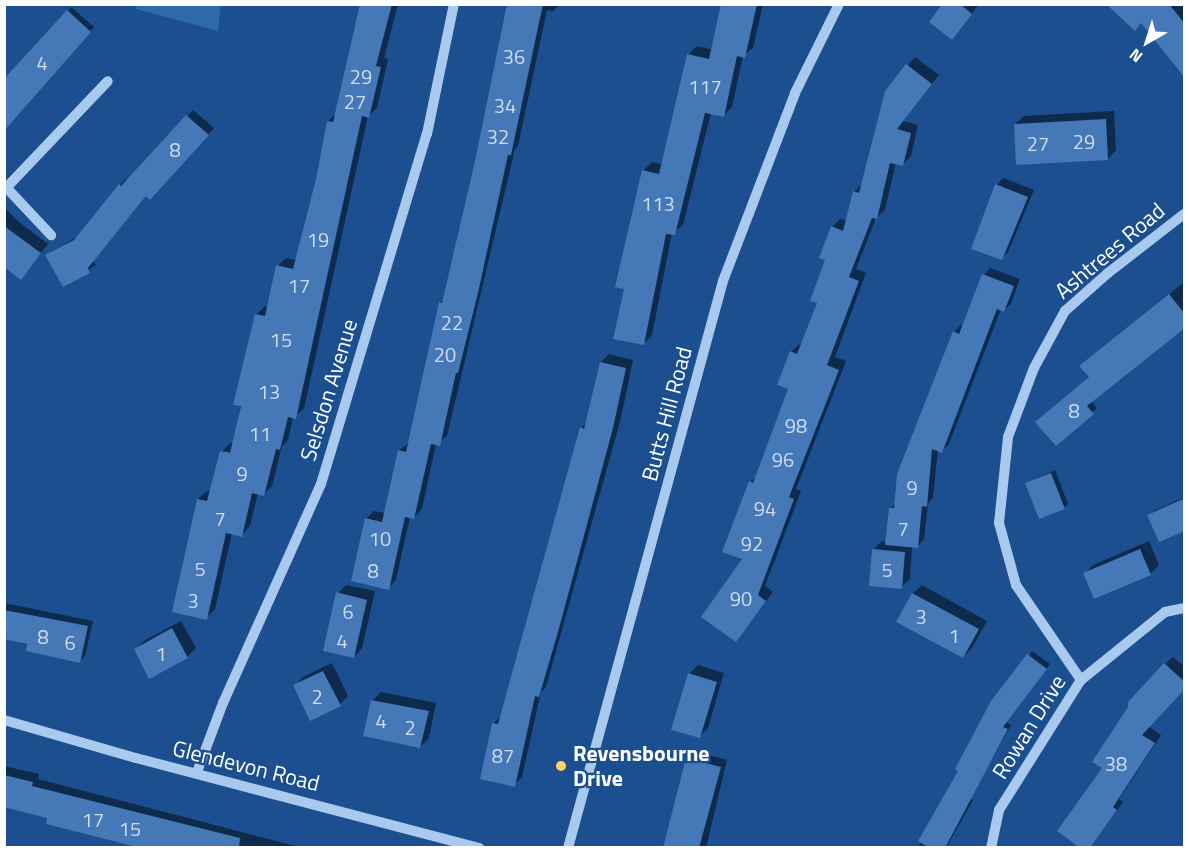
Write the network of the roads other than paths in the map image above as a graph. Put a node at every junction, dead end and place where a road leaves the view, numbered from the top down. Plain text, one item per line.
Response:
1 (454, 4) edge
2 (839, 4) edge
3 (108, 81) dead end
4 (6, 186) edge
5 (1185, 214) edge
6 (51, 235) dead end
7 (1185, 608) edge
8 (1081, 680) junction
9 (4, 720) edge
10 (197, 772) junction
11 (479, 848) edge
12 (568, 848) edge
13 (992, 848) edge

1 - 10 street, Selsdon Avenue
2 - 12 street, Butts Hill Road
3 - 4 street
4 - 6 street
5 - 8 street, Ashtrees Road
7 - 8 street, Rowan Drive
8 - 13 street, Rowan Drive
9 - 10 street, Glendevon Road
10 - 11 street, Glendevon Road

